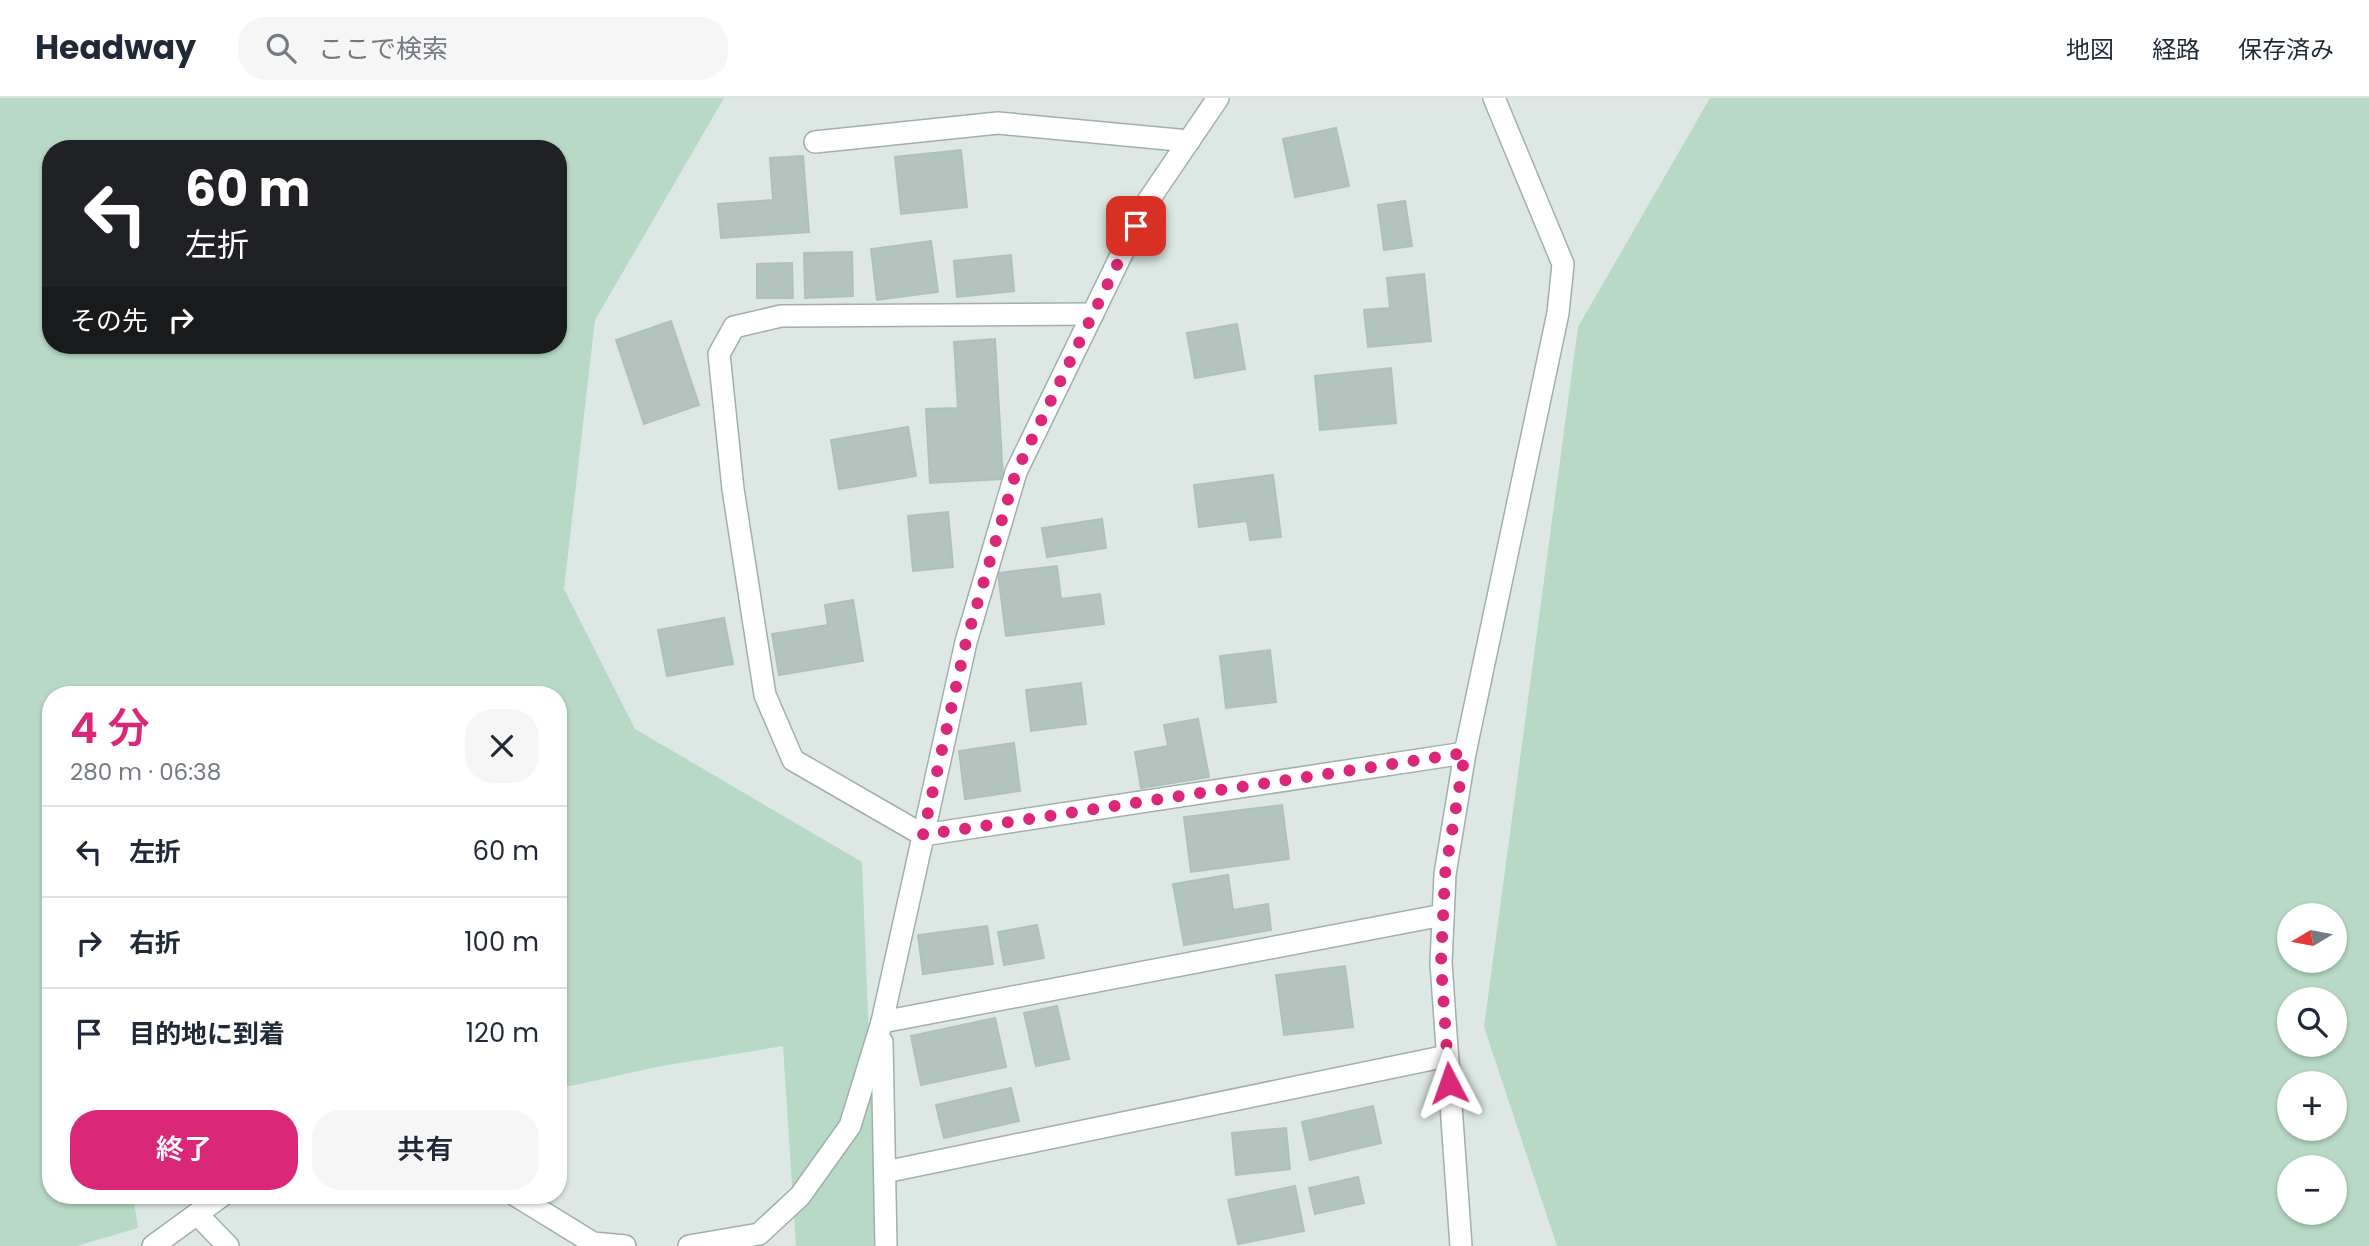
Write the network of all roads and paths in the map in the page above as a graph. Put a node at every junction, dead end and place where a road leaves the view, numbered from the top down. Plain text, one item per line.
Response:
1 (1218, 98) edge
2 (1494, 98) edge
3 (1189, 141) junction
4 (815, 142) dead end
5 (1093, 314) junction
6 (1465, 753) junction
7 (923, 835) junction
8 (1443, 915) junction
9 (882, 1022) junction
10 (1447, 1056) junction
11 (885, 1172) junction
12 (211, 1204) edge
13 (530, 1204) edge
14 (197, 1214) junction
15 (153, 1246) edge
16 (228, 1246) edge
17 (625, 1246) edge
18 (689, 1246) edge
19 (886, 1246) edge
20 (1461, 1246) edge

1 - 3 street
2 - 6 street
3 - 4 street
3 - 5 street
5 - 7 street
5 - 7 street
6 - 7 street
6 - 8 street
7 - 9 street
8 - 9 street
8 - 10 street
9 - 11 street
9 - 18 street
10 - 11 street
10 - 20 street
11 - 19 street
12 - 14 street
13 - 17 street
14 - 15 street
14 - 16 street

